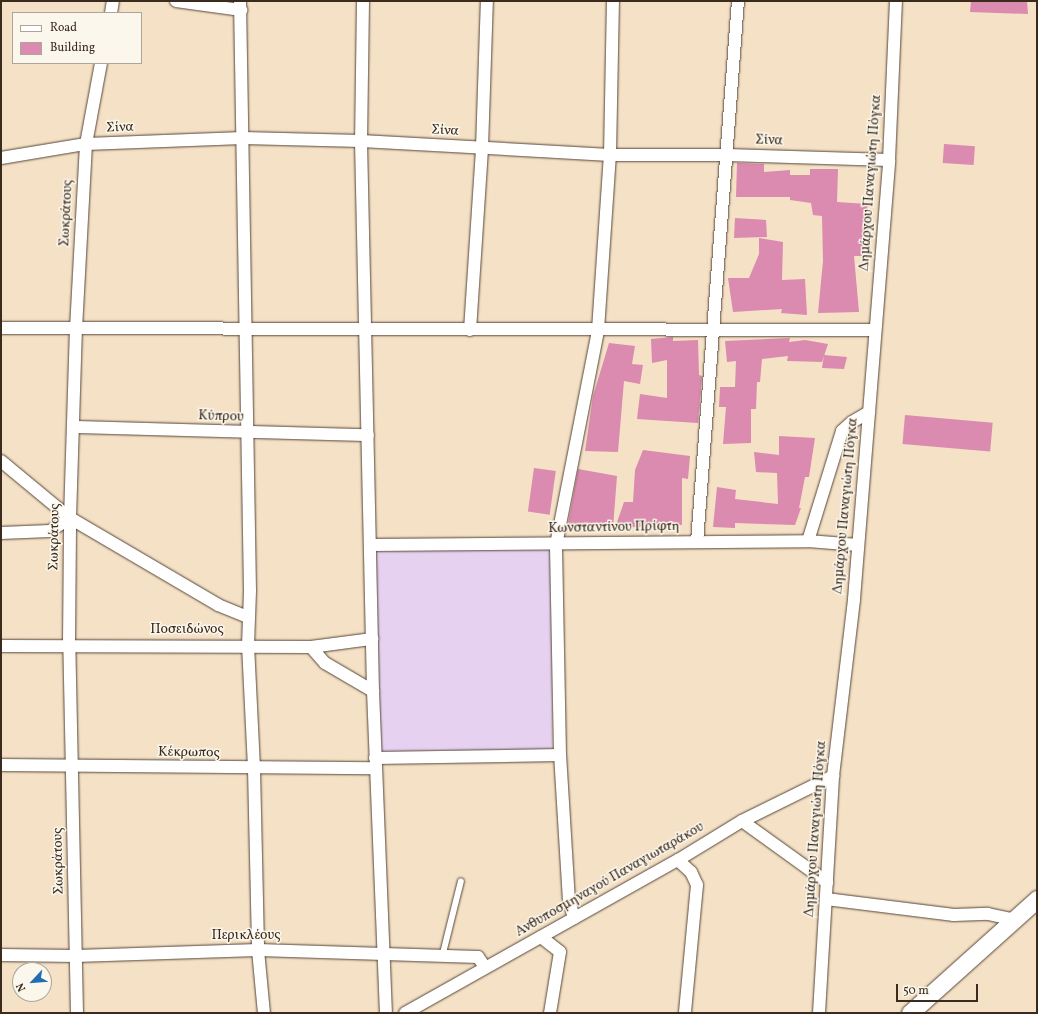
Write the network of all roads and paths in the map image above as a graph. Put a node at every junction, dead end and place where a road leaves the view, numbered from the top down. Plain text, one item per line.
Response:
1 (113, 1) edge
2 (176, 1) edge
3 (363, 1) edge
4 (487, 1) edge
5 (613, 1) edge
6 (738, 1) edge
7 (896, 1) edge
8 (241, 6) edge
9 (111, 12) edge
10 (101, 64) edge
11 (243, 138) junction
12 (360, 141) junction
13 (86, 144) junction
14 (482, 148) junction
15 (610, 155) junction
16 (727, 155) junction
17 (1, 158) edge
18 (889, 160) junction
19 (1, 328) edge
20 (76, 329) junction
21 (244, 329) junction
22 (365, 329) junction
23 (470, 330) junction
24 (598, 330) junction
25 (715, 330) junction
26 (875, 330) junction
27 (869, 412) junction
28 (74, 427) junction
29 (247, 432) junction
30 (368, 436) junction
31 (1, 461) edge
32 (70, 518) junction
33 (1, 533) edge
34 (808, 541) junction
35 (697, 542) junction
36 (371, 545) junction
37 (556, 545) junction
38 (858, 545) junction
39 (248, 617) junction
40 (372, 639) junction
41 (68, 644) junction
42 (248, 645) junction
43 (1, 646) edge
44 (311, 647) junction
45 (372, 692) junction
46 (560, 755) junction
47 (375, 764) junction
48 (1, 765) edge
49 (72, 765) junction
50 (254, 769) junction
51 (833, 776) junction
52 (742, 821) junction
53 (678, 860) junction
54 (461, 880) dead end
55 (827, 882) junction
56 (826, 899) junction
57 (1037, 899) edge
58 (1026, 915) edge
59 (574, 918) junction
60 (541, 937) junction
61 (258, 950) junction
62 (1, 955) edge
63 (382, 955) junction
64 (76, 956) junction
65 (442, 956) junction
66 (485, 967) junction
67 (77, 1013) edge
68 (264, 1013) edge
69 (386, 1013) edge
70 (405, 1013) edge
71 (550, 1013) edge
72 (685, 1013) edge
73 (819, 1013) edge
74 (910, 1013) edge

1 - 9 street
2 - 8 street
3 - 12 street
4 - 14 street
5 - 15 street
6 - 16 street
7 - 18 street, Δημάρχου Παναγιώτη Πόγκα
8 - 11 street
10 - 13 street, Σωκράτους
11 - 12 street, Σίνα
11 - 13 street, Σίνα
11 - 21 street
12 - 14 street, Σίνα
12 - 22 street
13 - 17 street, Σίνα
13 - 20 street, Σωκράτους
14 - 15 street, Σίνα
14 - 23 street
15 - 16 street, Σίνα
15 - 24 street
16 - 18 street, Σίνα
16 - 25 street
18 - 26 street, Δημάρχου Παναγιώτη Πόγκα
19 - 20 street
20 - 21 street
20 - 28 street, Σωκράτους
21 - 22 street
21 - 29 street
22 - 23 street
22 - 30 street
23 - 24 street
24 - 25 street
24 - 37 street
25 - 26 street
25 - 35 street
26 - 27 street, Δημάρχου Παναγιώτη Πόγκα
27 - 34 street
27 - 38 street, Δημάρχου Παναγιώτη Πόγκα
28 - 29 street, Κύπρου
28 - 32 street, Σωκράτους
29 - 30 street, Κύπρου
29 - 39 street
30 - 36 street
31 - 32 street
32 - 33 street
32 - 39 street
32 - 41 street, Σωκράτους
34 - 35 street, Κωνσταντίνου Πρίφτη
34 - 38 street, Κωνσταντίνου Πρίφτη
35 - 37 street, Κωνσταντίνου Πρίφτη
36 - 37 street, Κωνσταντίνου Πρίφτη
36 - 40 street
37 - 46 street
38 - 51 street, Δημάρχου Παναγιώτη Πόγκα
39 - 42 street
40 - 44 street, Ποσειδώνος
40 - 45 street
41 - 42 street, Ποσειδώνος
41 - 43 street, Ποσειδώνος
41 - 49 street, Σωκράτους
42 - 44 street, Ποσειδώνος
42 - 50 street
44 - 45 street
45 - 47 street
46 - 47 street, Κέκρωπος
46 - 59 street
47 - 50 street, Κέκρωπος
47 - 63 street
48 - 49 street, Κέκρωπος
49 - 50 street, Κέκρωπος
49 - 64 street, Σωκράτους
50 - 61 street
51 - 52 street, Ανθυποσμηναγού Παναγιωταράκου
51 - 55 street, Δημάρχου Παναγιώτη Πόγκα
52 - 53 street, Ανθυποσμηναγού Παναγιωταράκου
52 - 55 street
53 - 59 street, Ανθυποσμηναγού Παναγιωταράκου
53 - 72 street
54 - 65 lane
55 - 56 street, Δημάρχου Παναγιώτη Πόγκα
56 - 58 street
56 - 73 street, Δημάρχου Παναγιώτη Πόγκα
57 - 58 street
58 - 74 street
59 - 60 street, Ανθυποσμηναγού Παναγιωταράκου
60 - 66 street, Ανθυποσμηναγού Παναγιωταράκου
60 - 71 street
61 - 63 street, Περικλέους
61 - 64 street, Περικλέους
61 - 68 street
62 - 64 street, Περικλέους
63 - 65 street, Περικλέους
63 - 69 street
64 - 67 street, Σωκράτους
65 - 66 street, Περικλέους
66 - 70 street, Ανθυποσμηναγού Παναγιωταράκου

